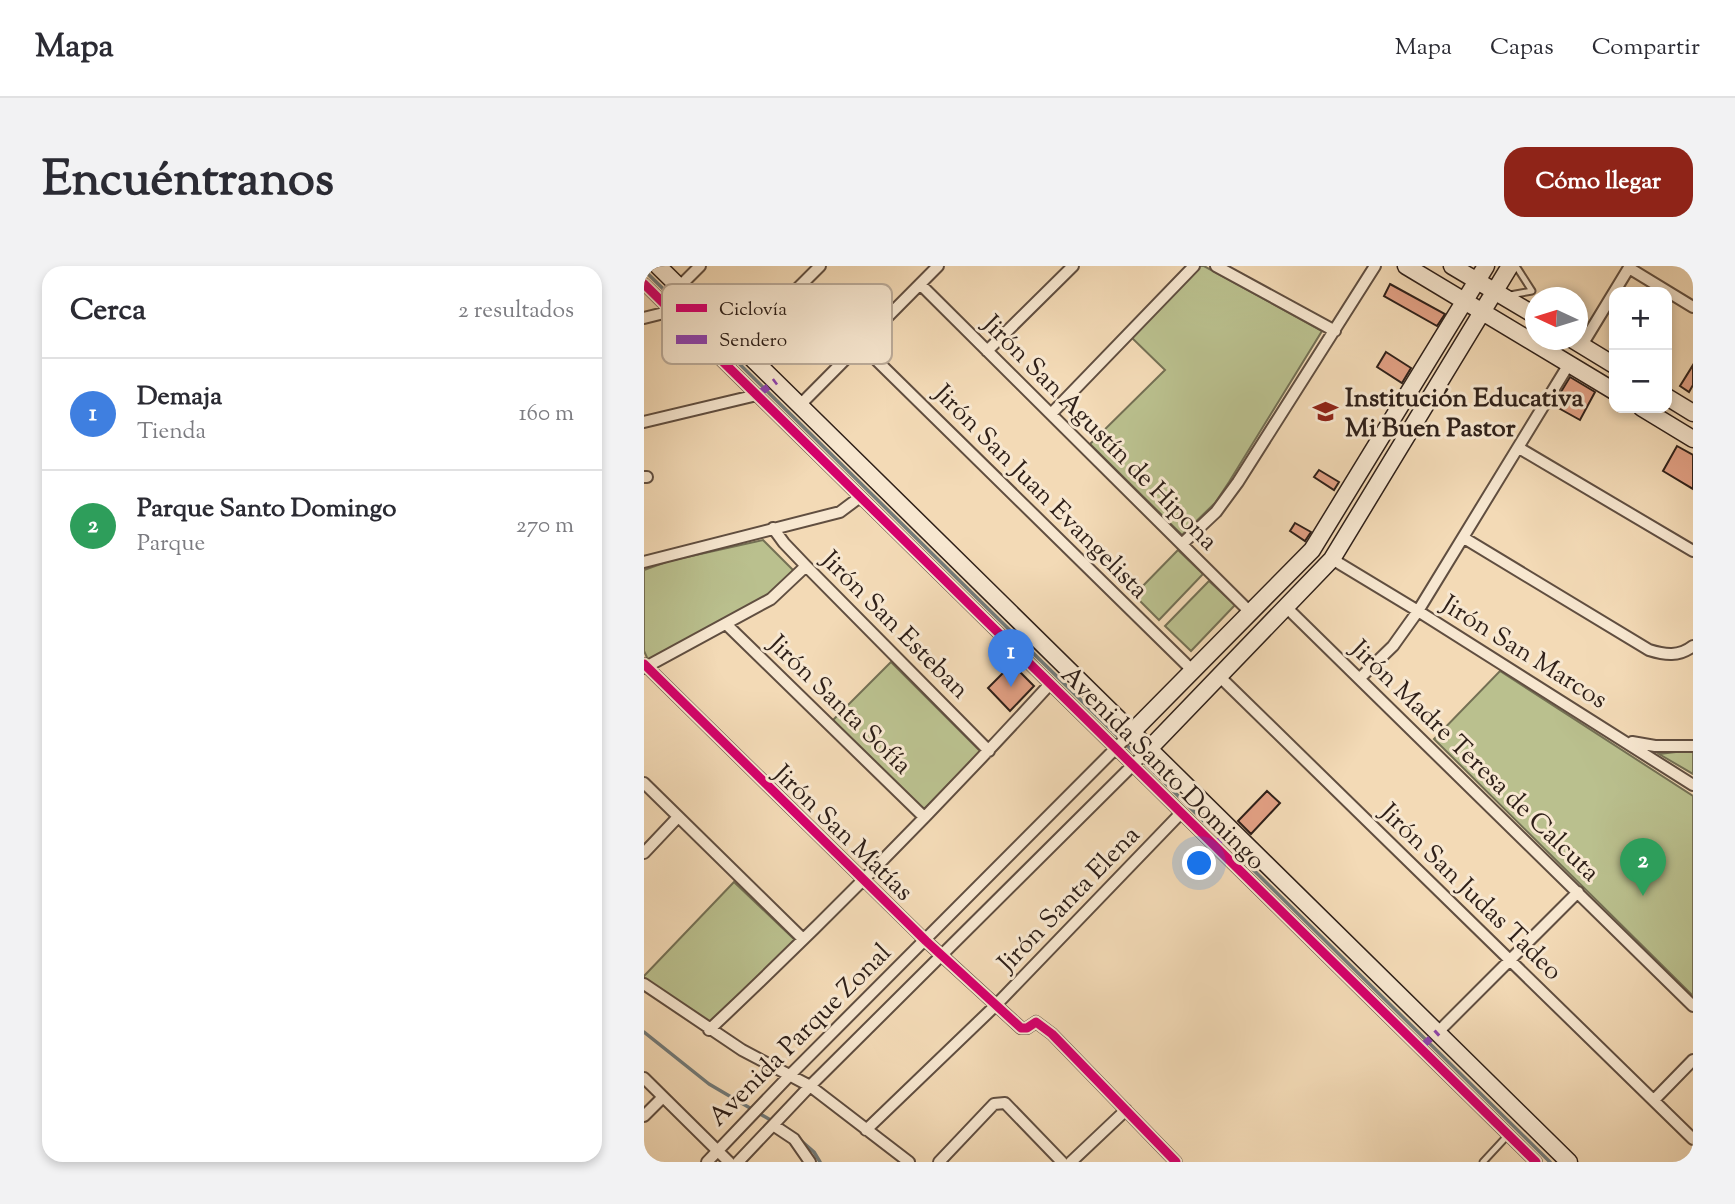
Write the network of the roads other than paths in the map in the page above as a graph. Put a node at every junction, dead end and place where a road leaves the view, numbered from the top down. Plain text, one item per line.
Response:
1 (658, 266) edge
2 (700, 266) edge
3 (820, 266) edge
4 (939, 266) edge
5 (1073, 266) edge
6 (1194, 266) edge
7 (1216, 266) edge
8 (1375, 266) edge
9 (1406, 266) edge
10 (1452, 266) edge
11 (1486, 266) edge
12 (1510, 266) edge
13 (1517, 266) edge
14 (1630, 267) edge
15 (1477, 281) junction
16 (644, 284) edge
17 (676, 284) edge
18 (682, 284) edge
19 (802, 284) edge
20 (920, 284) junction
21 (1499, 294) junction
22 (1466, 300) junction
23 (662, 301) edge
24 (1693, 307) edge
25 (1525, 310) edge
26 (1483, 311) junction
27 (892, 312) edge
28 (662, 314) edge
29 (644, 318) edge
30 (1450, 324) junction
31 (1588, 328) edge
32 (1335, 331) junction
33 (1468, 335) junction
34 (1588, 348) edge
35 (1556, 350) edge
36 (987, 351) junction
37 (1553, 354) junction
38 (1609, 362) edge
39 (725, 364) edge
40 (758, 364) edge
41 (840, 364) edge
42 (880, 364) edge
43 (1569, 364) junction
44 (1609, 388) edge
45 (757, 396) junction
46 (1672, 400) edge
47 (800, 405) junction
48 (1650, 413) edge
49 (1693, 413) edge
50 (1051, 414) junction
51 (644, 422) edge
52 (1693, 439) edge
53 (1519, 447) junction
54 (860, 497) junction
55 (774, 528) junction
56 (1464, 538) junction
57 (1182, 544) junction
58 (1693, 551) edge
59 (1332, 559) junction
60 (644, 562) edge
61 (806, 566) junction
62 (1286, 607) junction
63 (1418, 611) junction
64 (1250, 612) junction
65 (726, 624) junction
66 (1693, 646) edge
67 (644, 666) edge
68 (1193, 671) junction
69 (1219, 676) junction
70 (1360, 678) junction
71 (1050, 684) junction
72 (1132, 732) junction
73 (1622, 739) junction
74 (1693, 746) edge
75 (1116, 749) junction
76 (1149, 749) junction
77 (989, 751) junction
78 (1133, 766) junction
79 (644, 783) edge
80 (1693, 785) edge
81 (1181, 813) junction
82 (678, 817) junction
83 (924, 817) junction
84 (644, 853) edge
85 (863, 879) junction
86 (1578, 892) junction
87 (803, 939) junction
88 (926, 941) junction
89 (943, 956) junction
90 (1510, 960) junction
91 (644, 984) edge
92 (996, 1005) junction
93 (1693, 1006) edge
94 (709, 1030) junction
95 (1438, 1032) junction
96 (1693, 1060) edge
97 (790, 1075) junction
98 (644, 1078) edge
99 (810, 1086) junction
100 (663, 1097) junction
101 (1654, 1100) junction
102 (1126, 1110) junction
103 (644, 1116) edge
104 (773, 1125) junction
105 (866, 1130) junction
106 (1508, 1135) junction
107 (1693, 1139) edge
108 (718, 1151) junction
109 (707, 1162) edge
110 (729, 1162) edge
111 (738, 1162) edge
112 (810, 1162) edge
113 (909, 1162) edge
114 (939, 1162) edge
115 (1062, 1162) edge
116 (1071, 1162) edge
117 (1176, 1162) edge
118 (1483, 1162) edge
119 (1536, 1162) edge
120 (1569, 1162) edge

1 - 17 main road, Avenida Santo Domingo
2 - 18 street
3 - 19 street
4 - 20 street
5 - 36 street
6 - 50 street
7 - 32 street
8 - 32 street
9 - 22 main road
10 - 15 main road
11 - 15 main road, Avenida Parque Zonal
12 - 21 main road, Avenida Parque Zonal
13 - 21 lane
14 - 24 street
14 - 31 street
15 - 21 main road
15 - 22 main road, Avenida Parque Zonal
16 - 23 street, Avenida Santo Domingo
20 - 27 street
20 - 36 street, Jirón San Agustín de Hipona
21 - 25 main road
21 - 26 main road, Avenida Parque Zonal
22 - 26 main road
22 - 30 main road, Avenida Parque Zonal
26 - 33 main road, Avenida Parque Zonal
26 - 37 main road
28 - 29 street
30 - 33 main road
30 - 64 main road, Avenida Parque Zonal
32 - 57 street
33 - 59 main road, Avenida Parque Zonal
34 - 38 main road
35 - 37 main road
36 - 50 street, Jirón San Agustín de Hipona
37 - 43 main road
39 - 45 street, Avenida Santo Domingo
40 - 47 main road, Avenida Santo Domingo
41 - 47 street
42 - 68 street, Jirón San Juan Evangelista
43 - 44 main road
43 - 53 street
45 - 51 street
45 - 54 street, Avenida Santo Domingo
46 - 49 main road
47 - 72 main road, Avenida Santo Domingo
48 - 52 main road
50 - 57 street, Jirón San Agustín de Hipona
53 - 56 street
53 - 58 street
54 - 55 street
54 - 71 street, Avenida Santo Domingo
55 - 60 street
55 - 61 street, Jirón San Esteban
56 - 63 street
56 - 66 street
57 - 64 street, Jirón San Agustín de Hipona
59 - 62 main road, Avenida Parque Zonal
59 - 63 street, Jirón San Marcos
61 - 65 street
61 - 77 street, Jirón San Esteban
62 - 69 main road, Avenida Parque Zonal
62 - 70 street, Jirón Madre Teresa de Calcuta
63 - 70 street
63 - 73 street, Jirón San Marcos
64 - 68 main road, Avenida Parque Zonal
65 - 67 street
65 - 83 street, Jirón Santa Sofía
67 - 85 street, Jirón San Matías
68 - 72 main road, Avenida Parque Zonal
69 - 76 main road, Avenida Parque Zonal
69 - 90 street, Jirón San Judas Tadeo
70 - 86 street, Jirón Madre Teresa de Calcuta
71 - 75 street, Avenida Santo Domingo
71 - 77 street
72 - 75 street, Avenida Parque Zonal
72 - 76 main road, Avenida Santo Domingo
73 - 74 street
73 - 80 street, Jirón San Marcos
75 - 78 street, Avenida Santo Domingo
75 - 88 street, Avenida Parque Zonal
76 - 78 street, Avenida Parque Zonal
76 - 95 main road, Avenida Santo Domingo
77 - 83 street
78 - 81 street, Avenida Santo Domingo
78 - 89 street, Avenida Parque Zonal
79 - 82 street
81 - 92 street, Jirón Santa Elena
81 - 106 street, Avenida Santo Domingo
82 - 84 street
82 - 87 street
83 - 85 street
85 - 87 street
85 - 88 street, Jirón San Matías
86 - 90 street
86 - 93 street, Jirón Madre Teresa de Calcuta
87 - 94 street
88 - 89 street, Jirón San Matías
88 - 97 street, Avenida Parque Zonal
89 - 92 street, Jirón San Matías
89 - 99 street, Avenida Parque Zonal
90 - 95 street
90 - 101 street, Jirón San Judas Tadeo
91 - 94 street
92 - 102 street, Jirón San Matías
92 - 105 street, Jirón Santa Elena
94 - 97 street
95 - 120 main road, Avenida Santo Domingo
96 - 101 street
97 - 99 street
97 - 108 street, Avenida Parque Zonal
98 - 100 street
99 - 104 street, Avenida Parque Zonal
99 - 105 street
100 - 103 street
100 - 108 street
101 - 107 street, Jirón San Judas Tadeo
102 - 116 street
102 - 117 street
104 - 111 street, Avenida Parque Zonal
104 - 112 street
105 - 113 street
106 - 118 lane
106 - 119 street, Avenida Santo Domingo
108 - 109 street, Avenida Parque Zonal
108 - 110 street
114 - 115 street

